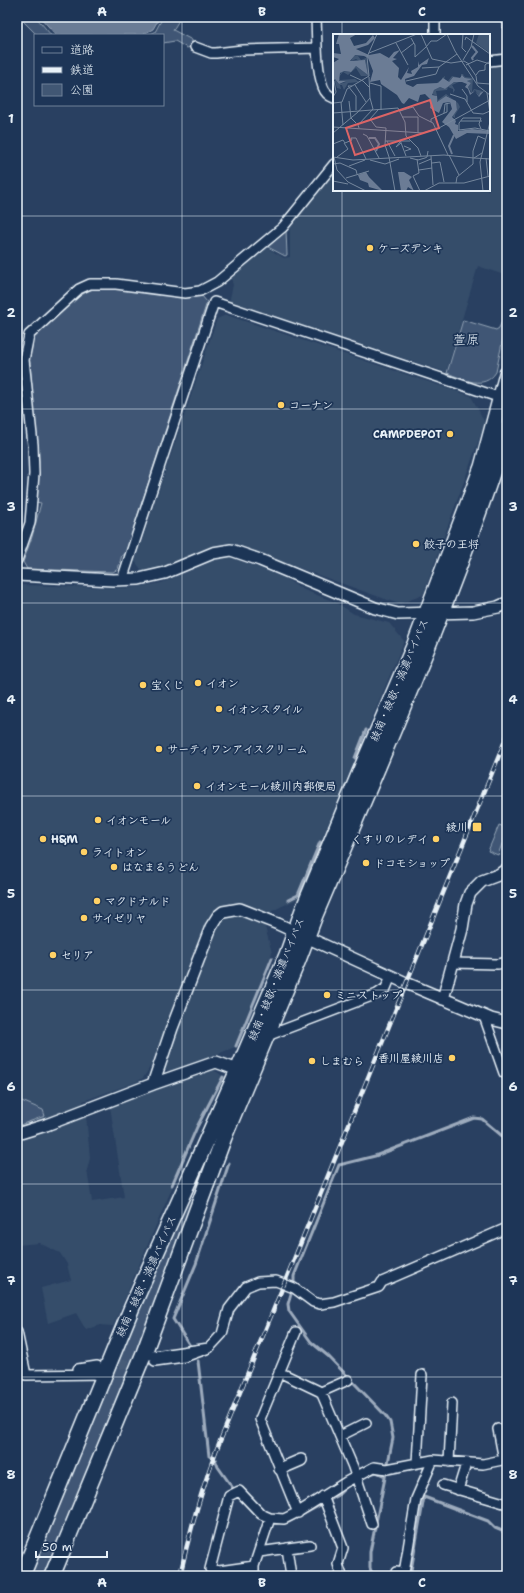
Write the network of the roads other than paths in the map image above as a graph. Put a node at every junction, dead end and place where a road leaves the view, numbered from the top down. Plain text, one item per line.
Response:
1 (316, 17) edge
2 (435, 17) edge
3 (506, 17) edge
4 (507, 24) edge
5 (435, 34) edge
6 (195, 47) dead end
7 (317, 48) junction
8 (507, 59) edge
9 (490, 61) edge
10 (333, 97) edge
11 (333, 165) edge
12 (507, 374) edge
13 (501, 398) junction
14 (507, 428) edge
15 (17, 560) edge
16 (17, 575) edge
17 (122, 580) junction
18 (507, 603) edge
19 (435, 612) junction
20 (506, 871) edge
21 (301, 934) junction
22 (507, 962) edge
23 (453, 963) junction
24 (391, 976) junction
25 (443, 999) junction
26 (484, 1016) junction
27 (507, 1023) edge
28 (267, 1036) junction
29 (238, 1070) junction
30 (504, 1073) dead end
31 (153, 1084) junction
32 (17, 1134) edge
33 (507, 1228) edge
34 (17, 1332) edge
35 (296, 1332) dead end
36 (209, 1348) junction
37 (149, 1357) junction
38 (100, 1370) junction
39 (279, 1372) junction
40 (422, 1375) dead end
41 (348, 1380) dead end
42 (321, 1392) junction
43 (452, 1403) dead end
44 (366, 1423) dead end
45 (498, 1429) dead end
46 (340, 1436) junction
47 (301, 1460) dead end
48 (433, 1460) junction
49 (506, 1460) edge
50 (449, 1462) junction
51 (417, 1463) junction
52 (466, 1464) junction
53 (280, 1469) junction
54 (357, 1478) junction
55 (443, 1486) dead end
56 (458, 1490) junction
57 (325, 1500) junction
58 (507, 1504) edge
59 (298, 1512) junction
60 (269, 1520) junction
61 (372, 1524) dead end
62 (310, 1545) dead end
63 (287, 1548) junction
64 (259, 1552) junction
65 (254, 1566) junction
66 (396, 1572) dead end
67 (22, 1576) edge
68 (52, 1576) edge
69 (254, 1576) edge
70 (291, 1576) edge
71 (342, 1576) edge

1 - 7 street
2 - 5 street
3 - 4 street
6 - 7 street
7 - 10 street
8 - 9 street
11 - 15 street
12 - 13 highway, 綾南・綾歌・満濃バイパス
13 - 17 street
13 - 19 highway, 綾南・綾歌・満濃バイパス
14 - 19 highway, 綾南・綾歌・満濃バイパス
16 - 17 street
17 - 19 street
18 - 19 street
19 - 21 highway, 綾南・綾歌・満濃バイパス
20 - 23 street
21 - 24 street
21 - 28 highway, 綾南・綾歌・満濃バイパス
21 - 29 highway, 綾南・綾歌・満濃バイパス
21 - 31 street
22 - 23 street
23 - 25 street
24 - 25 street
24 - 28 street
25 - 26 street
26 - 27 street
26 - 30 street
28 - 37 highway, 綾南・綾歌・満濃バイパス
29 - 31 street
29 - 38 highway, 綾南・綾歌・満濃バイパス
31 - 32 street
33 - 36 street
34 - 38 street
35 - 39 street
36 - 37 street
36 - 37 street
37 - 68 highway, 綾南・綾歌・満濃バイパス
38 - 67 highway, 綾南・綾歌・満濃バイパス
39 - 42 street
39 - 53 street
40 - 51 street
41 - 42 street
42 - 46 street
43 - 50 street
44 - 46 street
45 - 49 street
46 - 54 street
47 - 53 street
48 - 50 street
48 - 51 street
48 - 66 street
49 - 52 street
50 - 52 street
51 - 54 street
52 - 56 street
53 - 59 street
54 - 57 street
54 - 61 street
55 - 56 street
56 - 58 street
57 - 59 street
57 - 71 street
59 - 60 street
60 - 64 street
60 - 65 street
62 - 63 street
63 - 64 street
63 - 70 street
64 - 65 street
65 - 69 street

